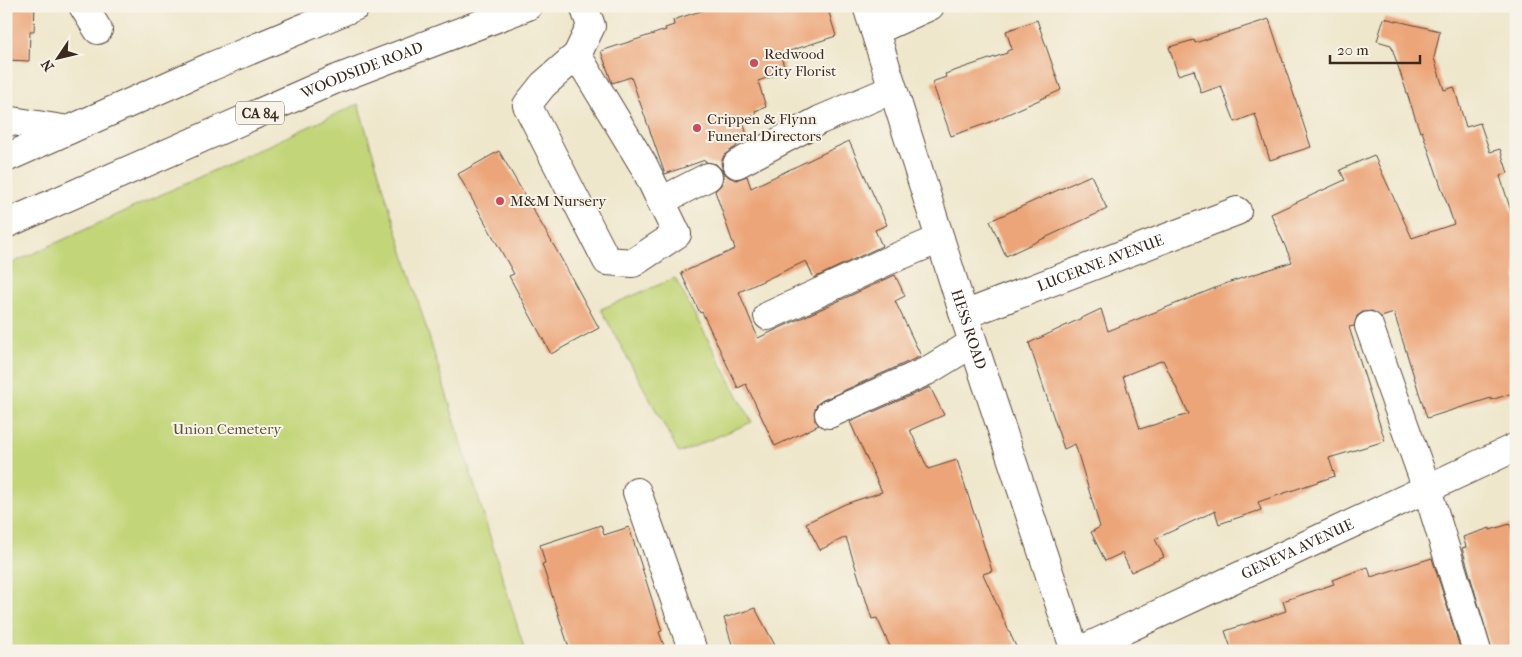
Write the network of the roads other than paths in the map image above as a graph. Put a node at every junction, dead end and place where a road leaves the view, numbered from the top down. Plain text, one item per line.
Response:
1 (83, 6) edge
2 (356, 6) edge
3 (528, 6) edge
4 (584, 6) edge
5 (930, 6) edge
6 (871, 19) edge
7 (98, 30) dead end
8 (577, 55) junction
9 (893, 89) junction
10 (6, 120) edge
11 (69, 130) junction
12 (6, 158) edge
13 (737, 164) dead end
14 (708, 177) dead end
15 (661, 201) junction
16 (1237, 211) dead end
17 (6, 224) edge
18 (940, 239) junction
19 (768, 316) dead end
20 (964, 316) junction
21 (1369, 326) dead end
22 (973, 343) junction
23 (829, 414) dead end
24 (1516, 448) edge
25 (1427, 489) junction
26 (637, 492) dead end
27 (693, 651) edge
28 (1075, 651) edge
29 (1079, 651) edge
30 (1477, 651) edge

1 - 7 main road
2 - 11 main road
3 - 17 main road, WOODSIDE ROAD / CA 84
4 - 8 main road
5 - 6 main road
6 - 9 main road, HESS ROAD
8 - 15 main road
8 - 15 main road
9 - 13 main road
9 - 18 main road, HESS ROAD
10 - 11 main road
11 - 12 main road
14 - 15 main road
16 - 20 main road, LUCERNE AVENUE
18 - 19 main road
18 - 20 main road, HESS ROAD
20 - 22 main road, HESS ROAD
21 - 25 main road
22 - 23 main road
22 - 28 main road, HESS ROAD
24 - 25 main road, GENEVA AVENUE
25 - 29 main road, GENEVA AVENUE
25 - 30 main road
26 - 27 main road

